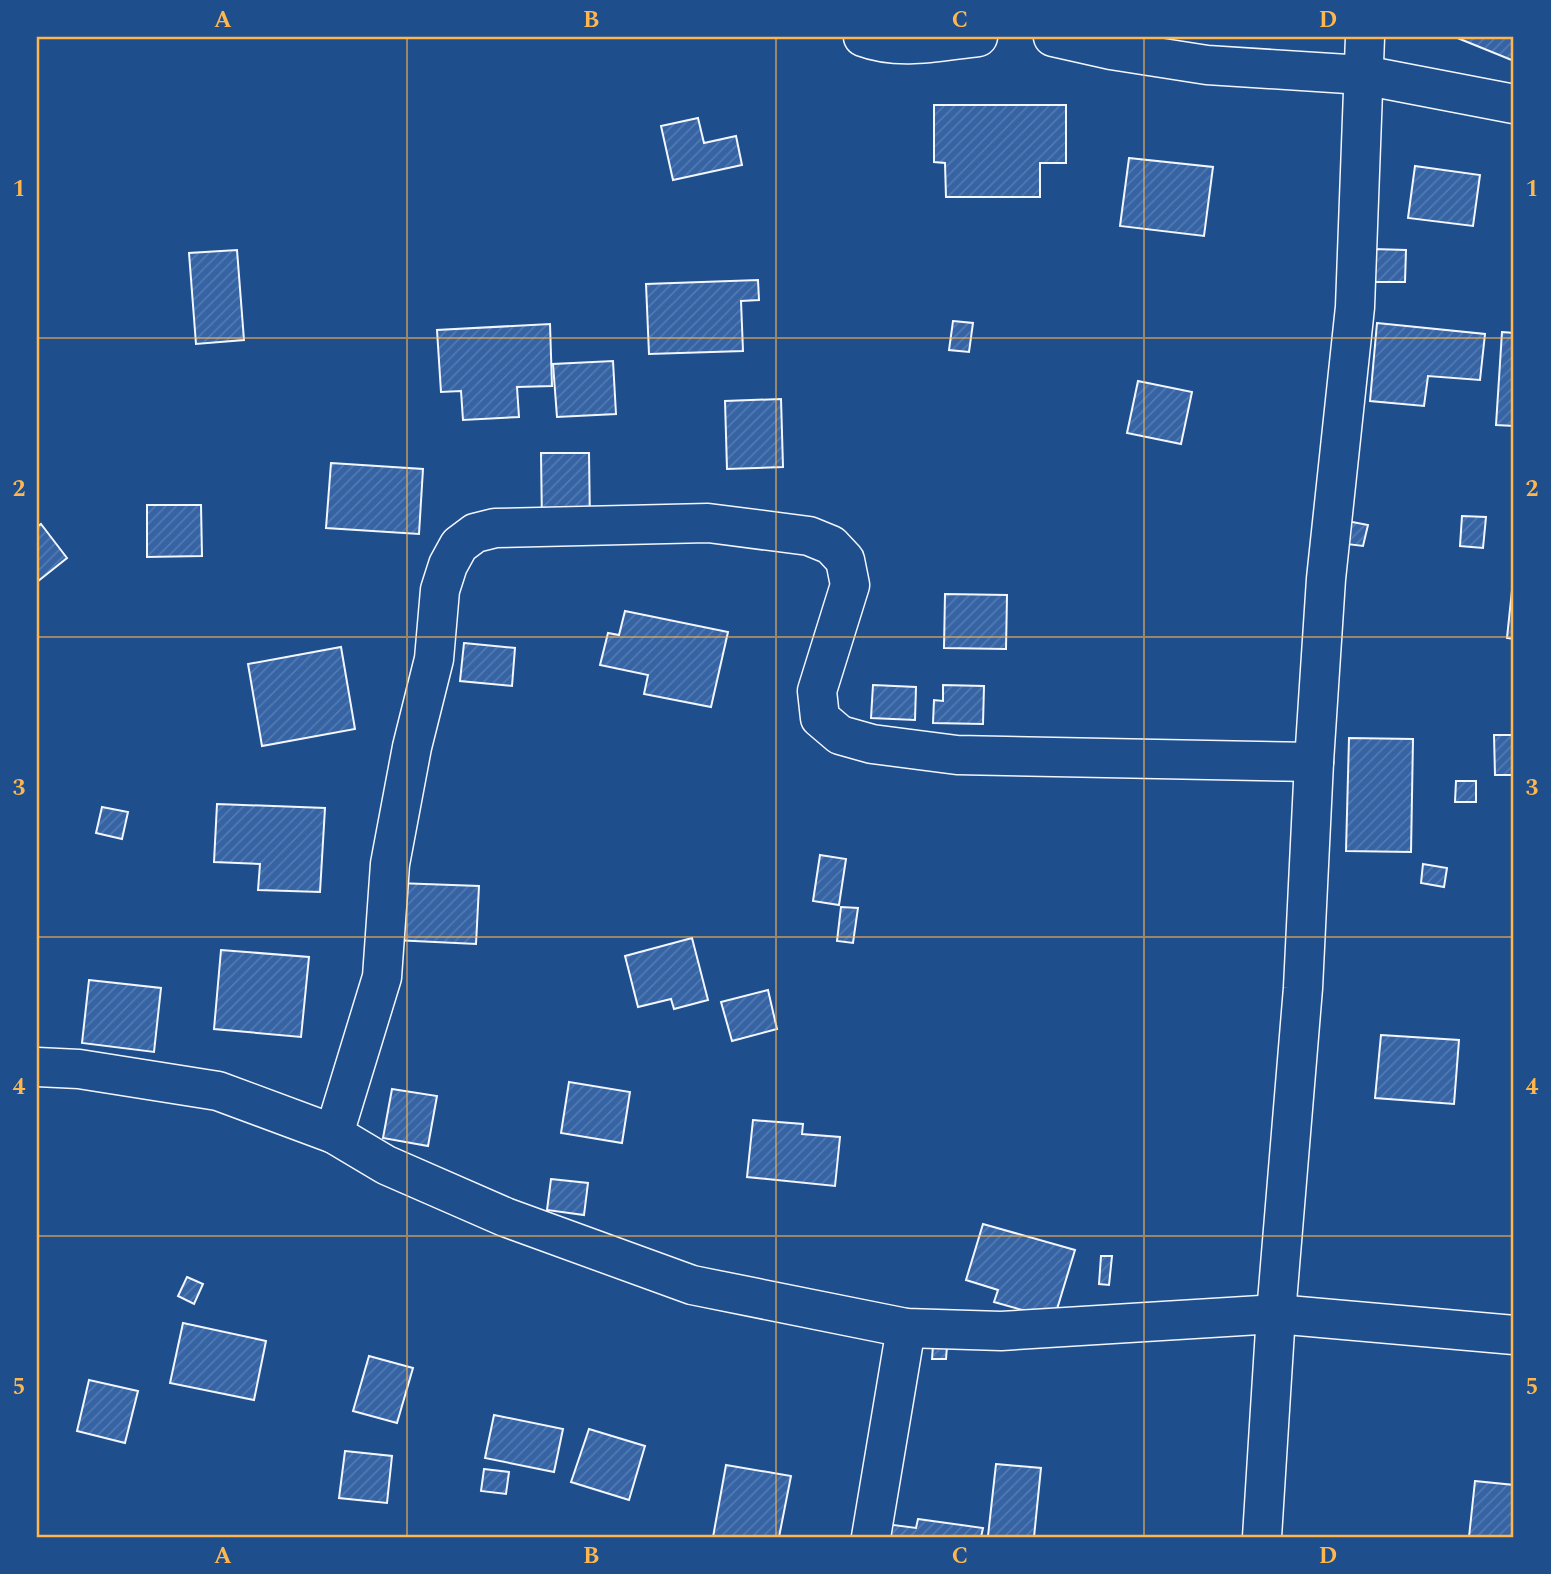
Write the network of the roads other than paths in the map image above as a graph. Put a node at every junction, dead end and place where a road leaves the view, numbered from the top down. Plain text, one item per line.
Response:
1 (863, 37) edge
2 (978, 37) edge
3 (1053, 37) edge
4 (1365, 37) edge
5 (1363, 75) junction
6 (1514, 104) edge
7 (1314, 762) junction
8 (37, 1067) edge
9 (334, 1134) junction
10 (1276, 1314) junction
11 (906, 1328) junction
12 (1514, 1335) edge
13 (870, 1537) edge
14 (1262, 1537) edge

1 - 2 street
3 - 5 street
4 - 5 street
5 - 6 street
5 - 7 street
7 - 9 street
7 - 10 street
8 - 9 street
9 - 11 street
10 - 11 street
10 - 12 street
10 - 14 street
11 - 13 street

